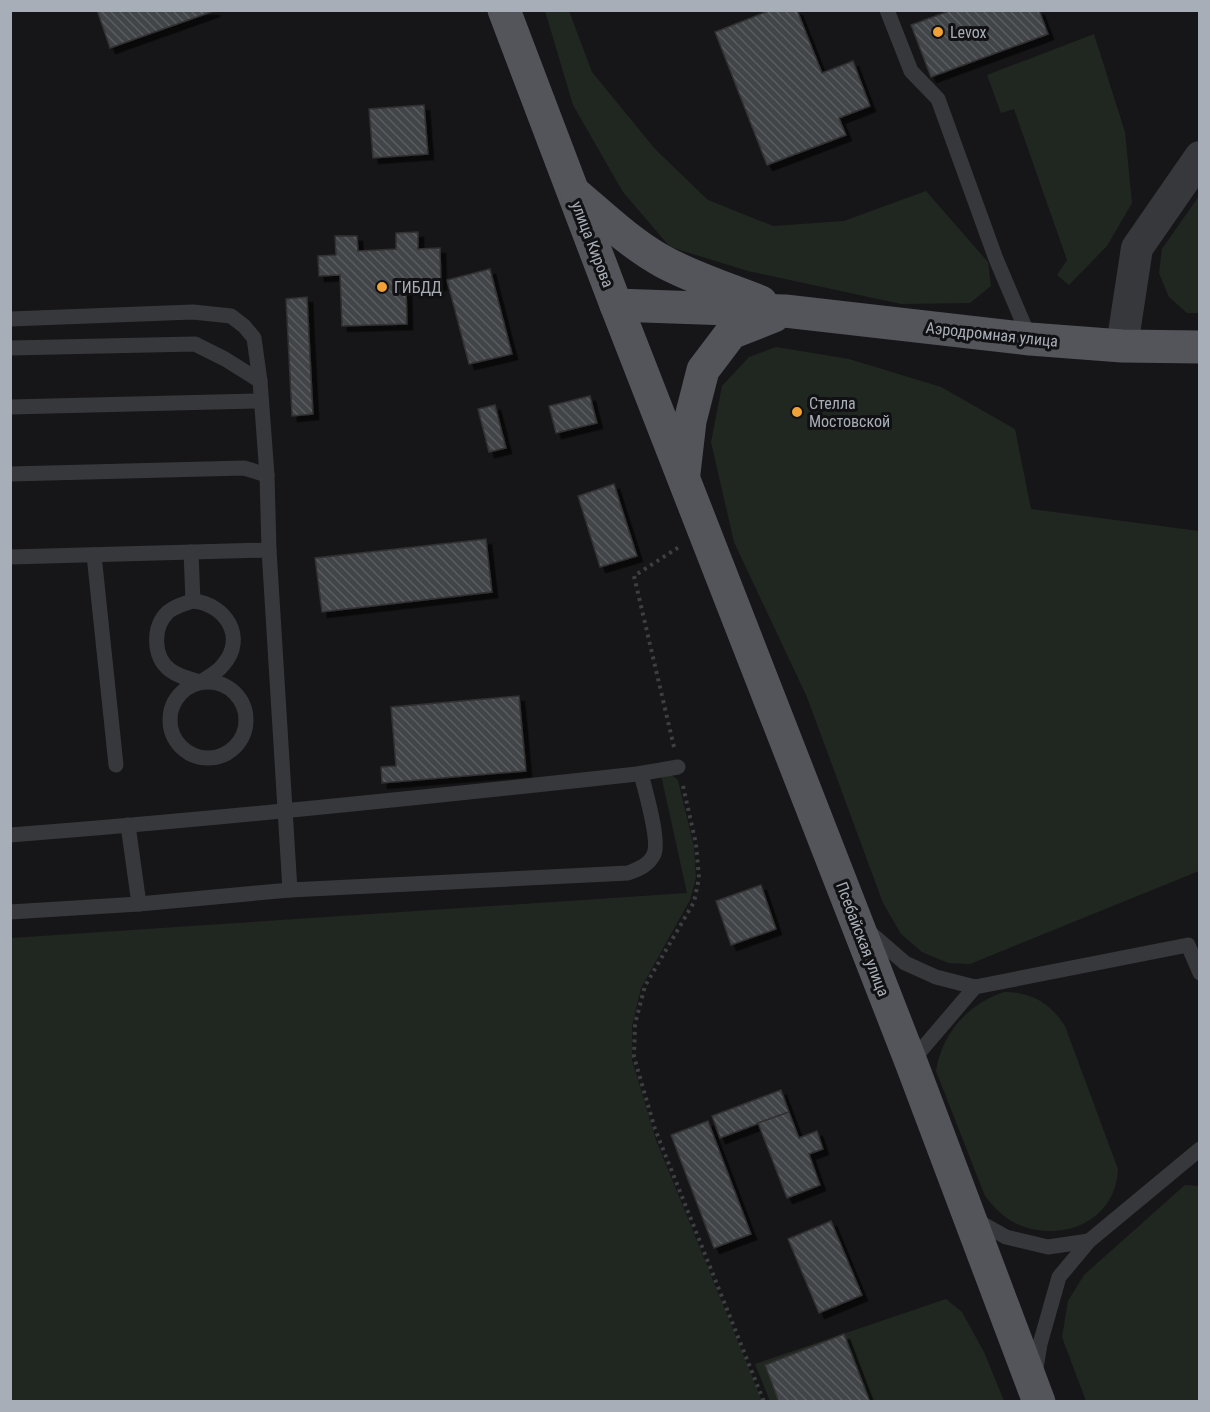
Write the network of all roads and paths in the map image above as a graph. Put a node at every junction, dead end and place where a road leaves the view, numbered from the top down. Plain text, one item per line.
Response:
1 (504, 10) edge
2 (887, 10) edge
3 (1200, 157) edge
4 (574, 192) junction
5 (616, 305) junction
6 (785, 311) junction
7 (10, 319) edge
8 (1030, 339) junction
9 (1122, 346) junction
10 (1200, 347) edge
11 (10, 348) edge
12 (260, 381) junction
13 (261, 401) junction
14 (10, 407) edge
15 (10, 474) edge
16 (267, 475) junction
17 (684, 478) junction
18 (704, 530) junction
19 (269, 550) junction
20 (191, 552) junction
21 (94, 555) junction
22 (10, 558) edge
23 (193, 601) junction
24 (201, 682) junction
25 (116, 765) dead end
26 (678, 767) junction
27 (641, 774) junction
28 (284, 810) junction
29 (128, 825) junction
30 (10, 836) edge
31 (290, 890) junction
32 (139, 904) junction
33 (10, 912) edge
34 (856, 921) junction
35 (1200, 973) edge
36 (975, 987) junction
37 (911, 1062) junction
38 (1200, 1149) edge
39 (969, 1216) junction
40 (1089, 1241) junction
41 (1036, 1394) edge
42 (764, 1401) edge

1 - 4 main road, улица Кирова
2 - 8 lane
3 - 9 street
4 - 5 main road, улица Кирова
4 - 6 main road, Аэродромная улица
5 - 6 main road, Аэродромная улица
5 - 17 main road, улица Кирова
6 - 8 main road, Аэродромная улица
6 - 17 main road, Аэродромная улица
7 - 12 lane
8 - 9 main road, Аэродромная улица
9 - 10 main road, Аэродромная улица
11 - 12 lane
12 - 13 lane
13 - 14 lane
13 - 16 lane
15 - 16 lane
16 - 19 lane
17 - 18 main road, Псебайская улица
18 - 26 path
18 - 34 main road, Псебайская улица
19 - 20 lane
19 - 28 lane
20 - 21 lane
20 - 23 lane
21 - 22 lane
21 - 25 lane
23 - 24 lane
23 - 24 lane
24 - 24 lane
26 - 27 lane
26 - 42 path
27 - 28 lane
27 - 31 lane
28 - 29 lane
28 - 31 lane
29 - 30 lane
29 - 32 lane
31 - 32 lane
32 - 33 lane
34 - 36 lane
34 - 37 main road, Псебайская улица
35 - 36 lane
36 - 37 lane
37 - 39 main road, Псебайская улица
38 - 40 lane
39 - 40 lane
39 - 41 main road, Псебайская улица
40 - 41 lane

